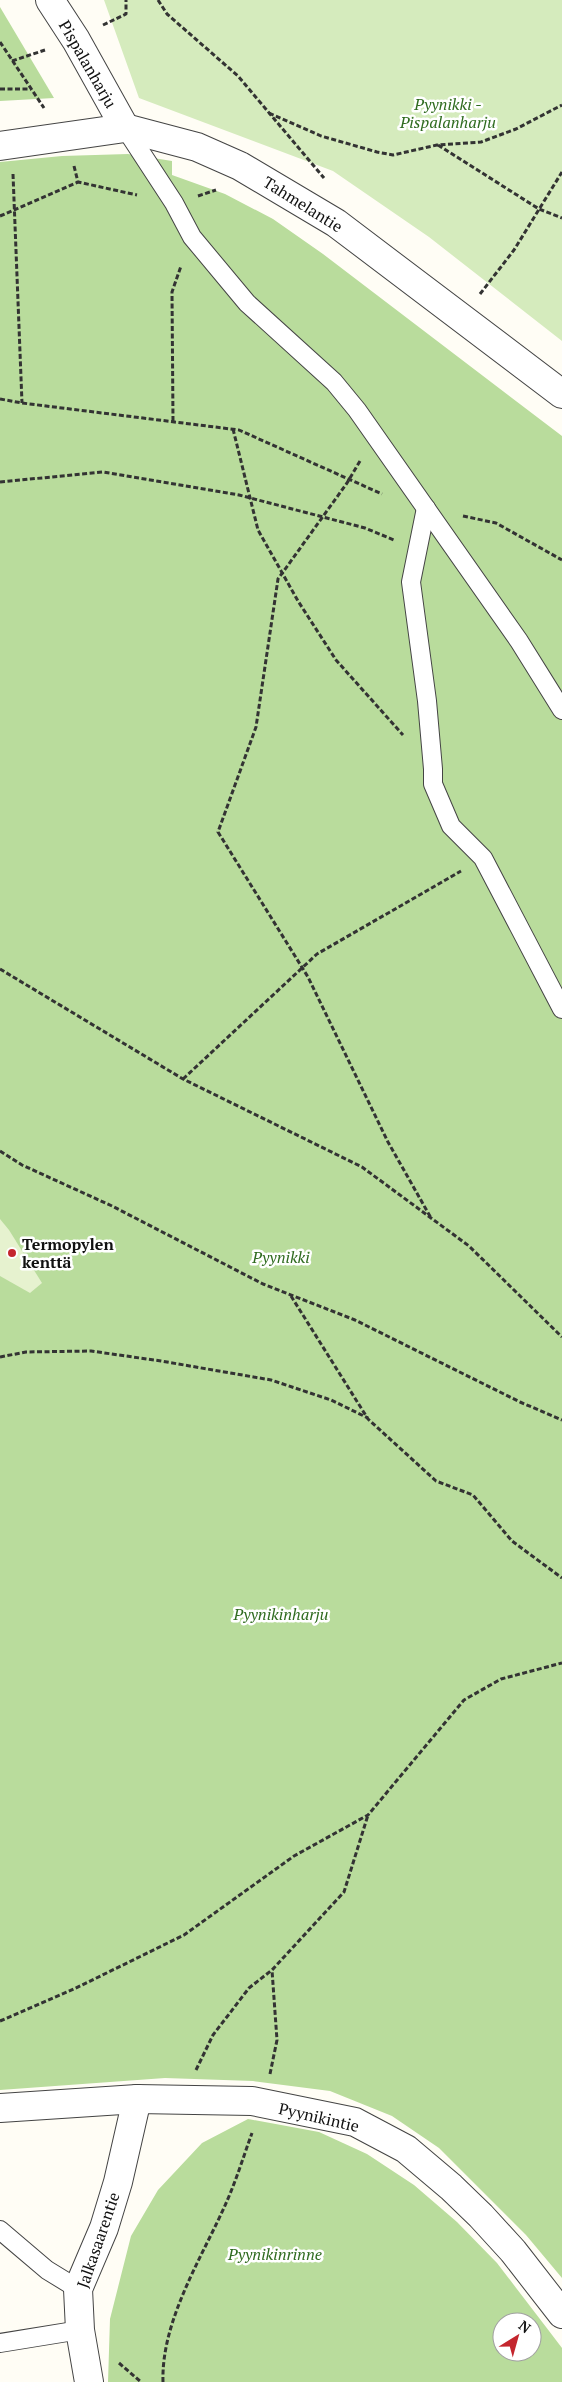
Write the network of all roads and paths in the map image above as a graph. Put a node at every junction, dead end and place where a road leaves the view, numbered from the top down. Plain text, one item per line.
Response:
1 (50, 0) edge
2 (158, 0) edge
3 (0, 89) edge
4 (31, 90) dead end
5 (562, 106) edge
6 (269, 113) junction
7 (125, 128) junction
8 (6, 145) edge
9 (437, 145) junction
10 (562, 172) edge
11 (326, 181) dead end
12 (78, 182) dead end
13 (15, 209) junction
14 (539, 209) junction
15 (0, 216) edge
16 (562, 218) edge
17 (192, 237) junction
18 (476, 299) dead end
19 (562, 394) edge
20 (0, 398) edge
21 (22, 403) junction
22 (173, 421) junction
23 (233, 429) junction
24 (375, 435) junction
25 (349, 480) junction
26 (0, 482) edge
27 (250, 498) junction
28 (426, 508) junction
29 (322, 517) junction
30 (418, 549) junction
31 (562, 560) edge
32 (282, 574) junction
33 (562, 710) edge
34 (433, 768) junction
35 (483, 858) junction
36 (302, 968) junction
37 (0, 969) edge
38 (562, 1008) edge
39 (183, 1079) junction
40 (0, 1151) edge
41 (431, 1218) junction
42 (290, 1295) junction
43 (562, 1337) edge
44 (0, 1357) edge
45 (368, 1419) junction
46 (562, 1420) edge
47 (562, 1578) edge
48 (562, 1663) edge
49 (368, 1815) junction
50 (272, 1970) junction
51 (0, 2021) edge
52 (183, 2098) junction
53 (137, 2099) junction
54 (263, 2104) junction
55 (0, 2108) edge
56 (0, 2230) edge
57 (78, 2289) junction
58 (562, 2314) edge
59 (80, 2330) junction
60 (0, 2343) edge
61 (89, 2382) edge
62 (163, 2382) edge

1 - 7 street, Pispalanharju
2 - 6 path
3 - 4 path
5 - 9 path
6 - 9 path
6 - 11 path
7 - 8 street, Tahmelantie
7 - 17 lane
7 - 19 street, Tahmelantie
8 - 13 path
9 - 14 path
10 - 14 path
12 - 13 path
13 - 15 path
13 - 21 path
14 - 16 path
14 - 18 path
17 - 22 path
17 - 24 lane
20 - 21 path
21 - 22 path
22 - 23 path
23 - 25 path
23 - 27 path
24 - 25 path
24 - 28 lane
25 - 28 path
25 - 29 path
26 - 27 path
27 - 29 path
27 - 32 path
28 - 30 lane
28 - 31 path
28 - 33 lane
29 - 30 path
29 - 32 path
30 - 34 lane
32 - 34 path
32 - 36 path
34 - 35 lane
35 - 36 path
35 - 38 lane
36 - 39 path
36 - 41 path
37 - 39 path
39 - 41 path
40 - 42 path
41 - 43 path
42 - 45 path
42 - 46 path
44 - 45 path
45 - 47 path
48 - 49 path
49 - 50 path
49 - 51 path
50 - 52 path
50 - 54 path
52 - 53 street, Pyynikintie
52 - 54 street, Pyynikintie
53 - 55 street, Pyynikintie
53 - 57 street, Jalkasaarentie
54 - 58 street, Pyynikintie
54 - 62 path
56 - 57 lane
57 - 59 street, Jalkasaarentie
59 - 60 lane
59 - 61 street, Jalkasaarentie

